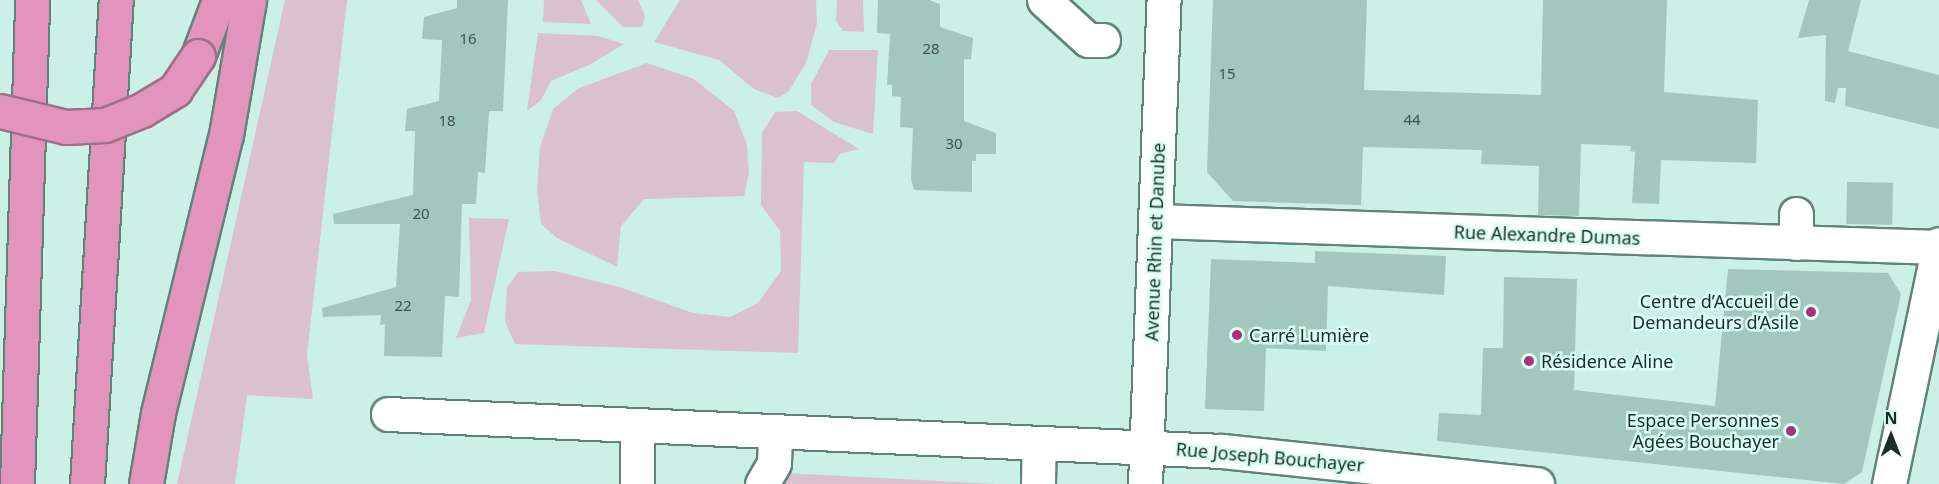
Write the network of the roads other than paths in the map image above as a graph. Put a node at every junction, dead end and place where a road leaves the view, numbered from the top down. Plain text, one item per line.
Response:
1 (32, 0) edge
2 (116, 0) edge
3 (219, 0) edge
4 (249, 0) edge
5 (1044, 0) edge
6 (1164, 0) edge
7 (1103, 40) dead end
8 (0, 111) edge
9 (1155, 221) junction
10 (1939, 246) edge
11 (388, 414) dead end
12 (637, 426) junction
13 (775, 433) junction
14 (1039, 445) junction
15 (1146, 447) junction
16 (17, 484) edge
17 (87, 484) edge
18 (146, 484) edge
19 (637, 484) edge
20 (762, 484) edge
21 (1038, 484) edge
22 (1145, 484) edge
23 (1537, 484) edge
24 (1889, 484) edge

1 - 16 highway
2 - 17 highway
3 - 8 highway, bridge
4 - 18 highway
5 - 7 street
6 - 9 street, Avenue Rhin et Danube
9 - 10 street, Rue Alexandre Dumas
9 - 15 street, Avenue Rhin et Danube
10 - 24 street
11 - 12 street, Rue Joseph Bouchayer
12 - 13 street, Rue Joseph Bouchayer
12 - 19 street
13 - 14 street, Rue Joseph Bouchayer
13 - 20 street
14 - 15 street, Rue Joseph Bouchayer
14 - 21 street
15 - 22 street, Avenue Rhin et Danube
15 - 23 street, Rue Joseph Bouchayer

